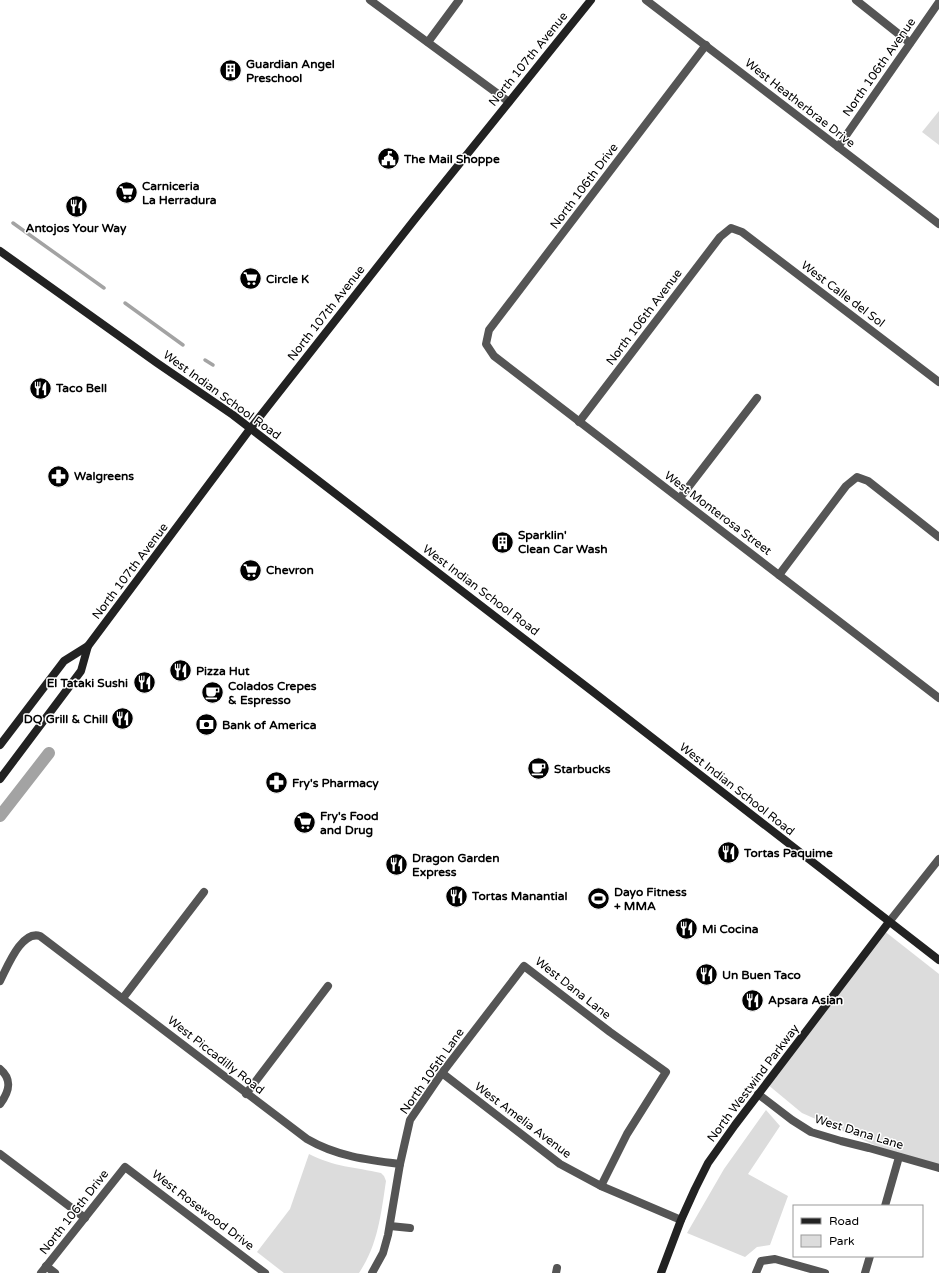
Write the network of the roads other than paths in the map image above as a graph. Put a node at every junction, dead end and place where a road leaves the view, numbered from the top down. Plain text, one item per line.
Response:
1 (370, 0) edge
2 (459, 0) edge
3 (591, 0) edge
4 (646, 0) edge
5 (856, 0) edge
6 (939, 2) edge
7 (428, 42) junction
8 (910, 43) junction
9 (706, 45) junction
10 (509, 102) junction
11 (838, 147) junction
12 (939, 224) edge
13 (731, 228) joint
14 (0, 251) edge
15 (486, 344) joint
16 (939, 382) edge
17 (757, 398) dead end
18 (579, 422) junction
19 (250, 429) junction
20 (680, 498) junction
21 (939, 536) edge
22 (779, 574) junction
23 (88, 646) junction
24 (939, 698) edge
25 (0, 745) edge
26 (0, 779) edge
27 (939, 859) edge
28 (204, 892) dead end
29 (889, 922) junction
30 (939, 960) edge
31 (524, 966) joint
32 (0, 981) edge
33 (328, 986) dead end
34 (122, 998) junction
35 (0, 1069) edge
36 (442, 1073) junction
37 (246, 1094) junction
38 (758, 1094) junction
39 (0, 1104) edge
40 (0, 1154) edge
41 (899, 1157) junction
42 (400, 1164) junction
43 (125, 1167) joint
44 (939, 1168) edge
45 (601, 1186) junction
46 (885, 1205) edge
47 (84, 1218) junction
48 (682, 1220) junction
49 (390, 1226) junction
50 (410, 1228) dead end
51 (870, 1257) edge
52 (46, 1266) junction
53 (41, 1273) edge
54 (55, 1273) edge
55 (265, 1273) edge
56 (372, 1273) edge
57 (661, 1273) edge
58 (756, 1273) edge
59 (826, 1273) edge
60 (865, 1273) edge

1 - 7 street
2 - 7 street
3 - 10 main road, North 107th Avenue
4 - 9 street, West Heatherbrae Drive
5 - 8 street
6 - 8 street, North 106th Avenue
7 - 10 street
8 - 11 street, North 106th Avenue
9 - 11 street, West Heatherbrae Drive
9 - 15 street, North 106th Drive
10 - 19 main road, North 107th Avenue
11 - 12 street, West Heatherbrae Drive
13 - 16 street, West Calle del Sol
13 - 18 street, North 106th Avenue
14 - 19 main road, West Indian School Road
15 - 18 street, West Monterosa Street
17 - 20 street
18 - 20 street, West Monterosa Street
19 - 23 main road, North 107th Avenue
19 - 29 main road, West Indian School Road
20 - 22 street, West Monterosa Street
21 - 22 street
22 - 24 street, West Monterosa Street
23 - 25 main road, North 107th Avenue
23 - 26 main road, North 107th Avenue
27 - 29 street
28 - 34 street
29 - 30 main road, West Indian School Road
29 - 38 main road, North Westwind Parkway
31 - 36 street, North 105th Lane
31 - 45 street, West Dana Lane
32 - 34 street, West Piccadilly Road
33 - 37 street
34 - 37 street, West Piccadilly Road
35 - 39 street
36 - 42 street, North 105th Lane
36 - 45 street, West Amelia Avenue
37 - 42 street, West Piccadilly Road
38 - 41 street, West Dana Lane
38 - 48 main road, North Westwind Parkway
40 - 47 street
41 - 44 street, West Dana Lane
41 - 46 street
42 - 49 street, North 105th Lane
43 - 47 street, North 106th Drive
43 - 55 street, West Rosewood Drive
45 - 48 street, West Amelia Avenue
47 - 52 street, North 106th Drive
48 - 57 main road, North Westwind Parkway
49 - 50 street
49 - 56 street, North 105th Lane
51 - 60 street
52 - 53 street, North 106th Drive
52 - 54 street
58 - 59 street

